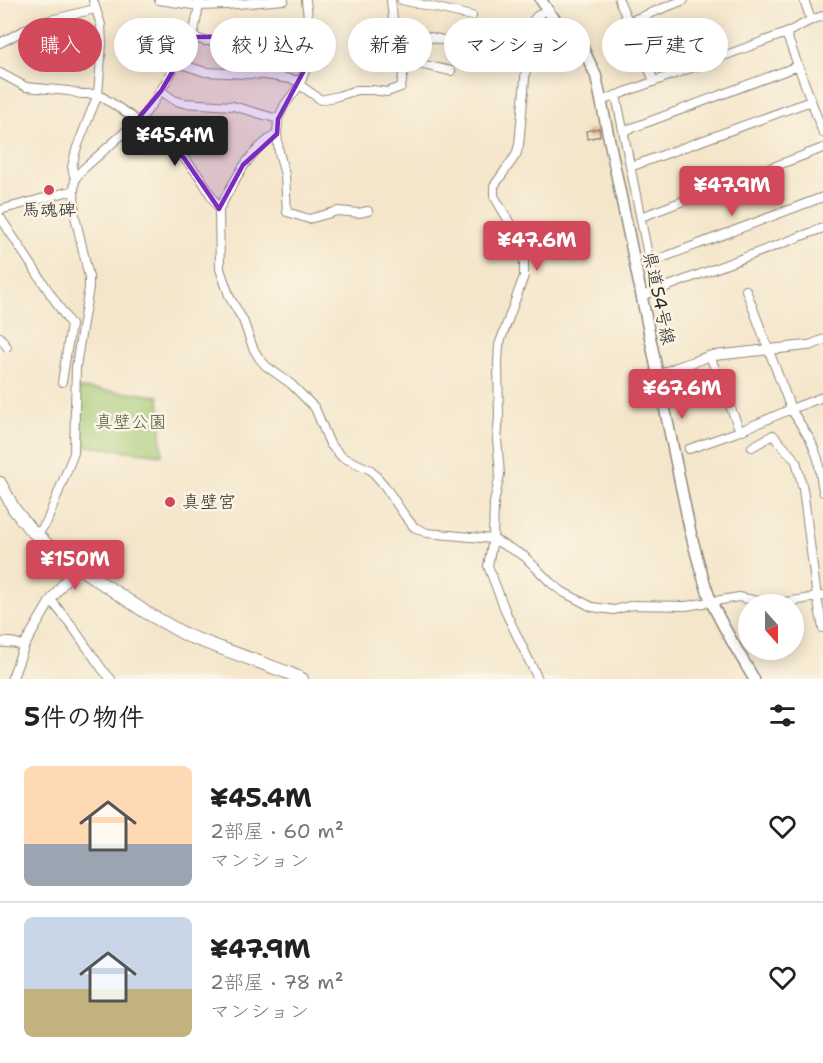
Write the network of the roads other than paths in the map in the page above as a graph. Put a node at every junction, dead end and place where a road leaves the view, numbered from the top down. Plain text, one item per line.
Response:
1 (93, 0) edge
2 (159, 0) edge
3 (284, 0) edge
4 (306, 0) edge
5 (391, 0) edge
6 (402, 0) edge
7 (619, 0) edge
8 (684, 0) edge
9 (804, 0) edge
10 (199, 3) edge
11 (544, 5) edge
12 (95, 9) junction
13 (472, 16) dead end
14 (823, 16) edge
15 (196, 18) edge
16 (308, 18) edge
17 (393, 18) edge
18 (626, 18) edge
19 (638, 18) edge
20 (811, 20) junction
21 (786, 33) junction
22 (0, 43) edge
23 (798, 66) junction
24 (198, 69) edge
25 (173, 72) edge
26 (304, 72) edge
27 (404, 72) edge
28 (650, 72) edge
29 (0, 73) edge
30 (654, 81) junction
31 (300, 83) junction
32 (161, 91) junction
33 (98, 94) junction
34 (616, 95) junction
35 (601, 100) junction
36 (811, 101) junction
37 (278, 119) junction
38 (136, 121) junction
39 (624, 131) junction
40 (823, 133) edge
41 (277, 134) junction
42 (823, 148) edge
43 (630, 167) junction
44 (75, 179) junction
45 (74, 190) junction
46 (823, 196) edge
47 (219, 209) junction
48 (0, 210) edge
49 (368, 211) dead end
50 (0, 217) edge
51 (641, 217) junction
52 (823, 228) edge
53 (651, 262) junction
54 (657, 290) junction
55 (746, 290) dead end
56 (642, 296) junction
57 (71, 325) junction
58 (81, 328) junction
59 (0, 337) edge
60 (823, 340) edge
61 (7, 347) dead end
62 (768, 350) junction
63 (710, 356) junction
64 (658, 376) junction
65 (62, 382) dead end
66 (823, 397) edge
67 (791, 409) junction
68 (740, 431) junction
69 (752, 447) dead end
70 (689, 449) dead end
71 (821, 458) edge
72 (0, 483) edge
73 (823, 492) edge
74 (35, 534) junction
75 (493, 538) junction
76 (76, 567) junction
77 (738, 597) edge
78 (820, 597) edge
79 (804, 599) edge
80 (51, 600) junction
81 (712, 602) junction
82 (823, 628) edge
83 (0, 642) edge
84 (24, 646) junction
85 (12, 679) edge
86 (111, 679) edge
87 (302, 679) edge
88 (538, 679) edge
89 (754, 679) edge

1 - 12 street
2 - 10 street
3 - 10 street
4 - 16 street
5 - 17 street
6 - 13 street
7 - 18 street
8 - 19 street
9 - 20 street
10 - 15 street
11 - 35 main road, 県道54号線
11 - 75 street
12 - 22 street
12 - 33 street
14 - 20 street
20 - 21 street
21 - 23 street
21 - 30 street
23 - 36 street
23 - 39 street
24 - 31 street
25 - 32 street
26 - 31 street
27 - 31 street
28 - 30 street
29 - 33 street
30 - 34 street
31 - 37 street
32 - 37 street
32 - 38 street
33 - 38 street
33 - 44 street
34 - 35 street
34 - 39 street
35 - 56 main road, 県道54号線
36 - 40 street
36 - 43 street
37 - 41 street
38 - 44 street
38 - 47 street
39 - 43 street
41 - 47 street
41 - 49 street
42 - 51 street
43 - 51 street
44 - 45 street
45 - 48 street
45 - 58 street
46 - 53 street
47 - 75 street
50 - 57 street
51 - 53 street
52 - 54 street
53 - 54 street
54 - 56 street
55 - 62 street
56 - 64 main road, 県道54号線
57 - 58 street
57 - 65 street
58 - 74 street
59 - 61 street
60 - 62 street
62 - 63 street
62 - 67 street
63 - 64 street
63 - 68 street
64 - 81 main road, 県道54号線
66 - 67 street
67 - 68 street
67 - 71 street
68 - 70 street
69 - 78 street
71 - 73 street
72 - 74 main road
74 - 76 main road
75 - 81 street
75 - 88 street
76 - 80 street
76 - 87 main road
77 - 81 street
78 - 79 street
78 - 82 street
80 - 84 street
80 - 86 street
81 - 89 main road, 県道54号線
83 - 84 street
84 - 85 street

